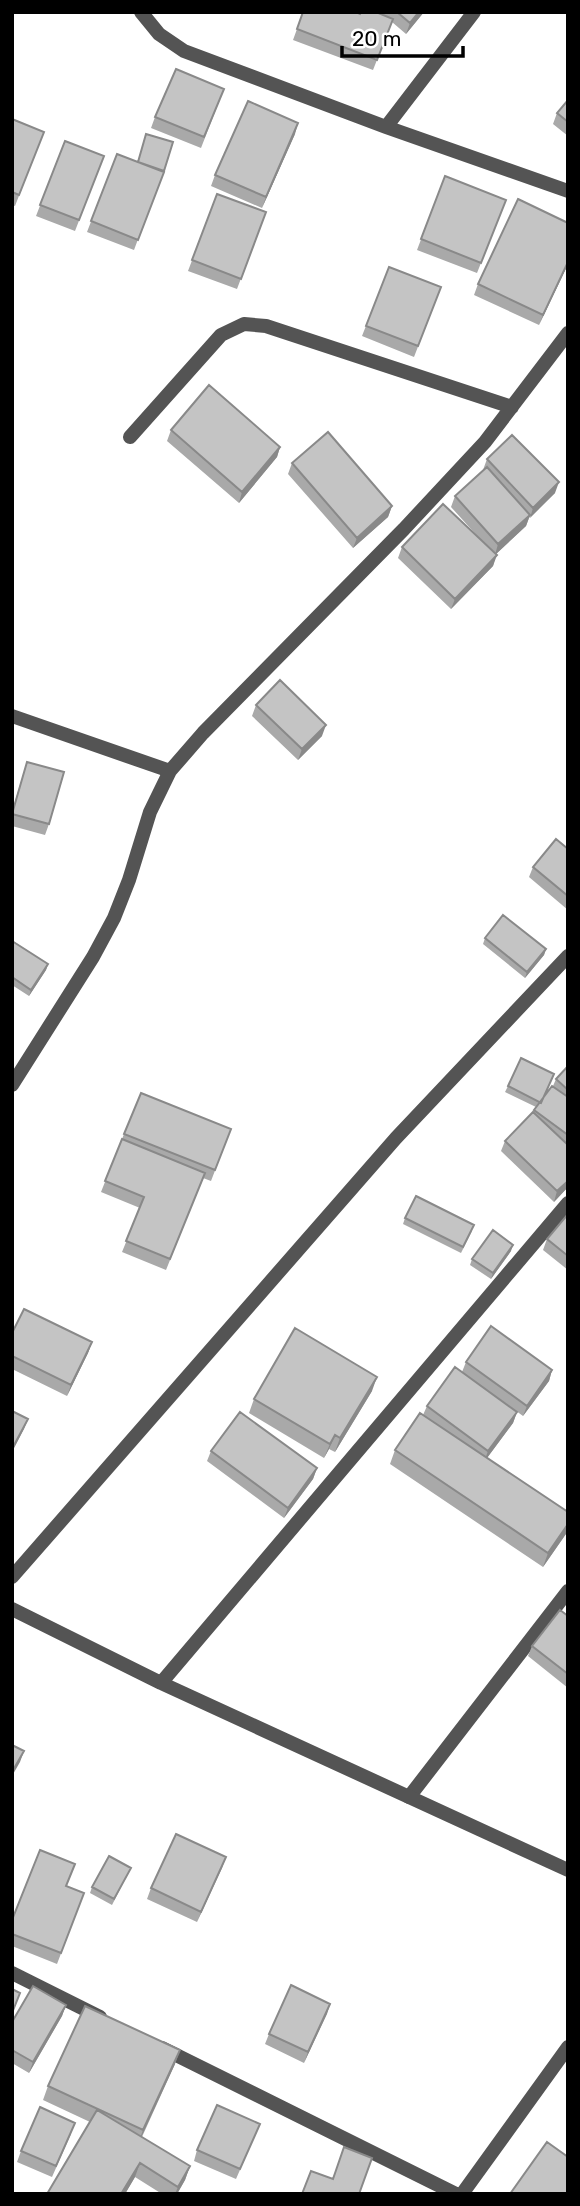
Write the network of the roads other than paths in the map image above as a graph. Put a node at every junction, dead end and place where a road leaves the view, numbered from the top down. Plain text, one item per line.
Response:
1 (141, 12) edge
2 (474, 12) edge
3 (386, 127) junction
4 (568, 191) edge
5 (568, 333) edge
6 (512, 407) junction
7 (130, 437) dead end
8 (12, 716) edge
9 (170, 771) junction
10 (568, 956) edge
11 (12, 1085) edge
12 (568, 1203) edge
13 (12, 1577) edge
14 (568, 1591) edge
15 (12, 1609) edge
16 (161, 1683) junction
17 (409, 1797) junction
18 (568, 1870) edge
19 (12, 1973) edge
20 (111, 2022) edge
21 (148, 2040) edge
22 (568, 2047) edge
23 (456, 2194) edge
24 (462, 2194) edge

1 - 3 street
2 - 3 street
3 - 4 street
5 - 6 street
6 - 7 street
6 - 9 street
8 - 9 street
9 - 11 street
10 - 13 street
12 - 16 street
14 - 17 street
15 - 16 street
16 - 17 street
17 - 18 street
19 - 20 street
21 - 23 street
22 - 24 street

